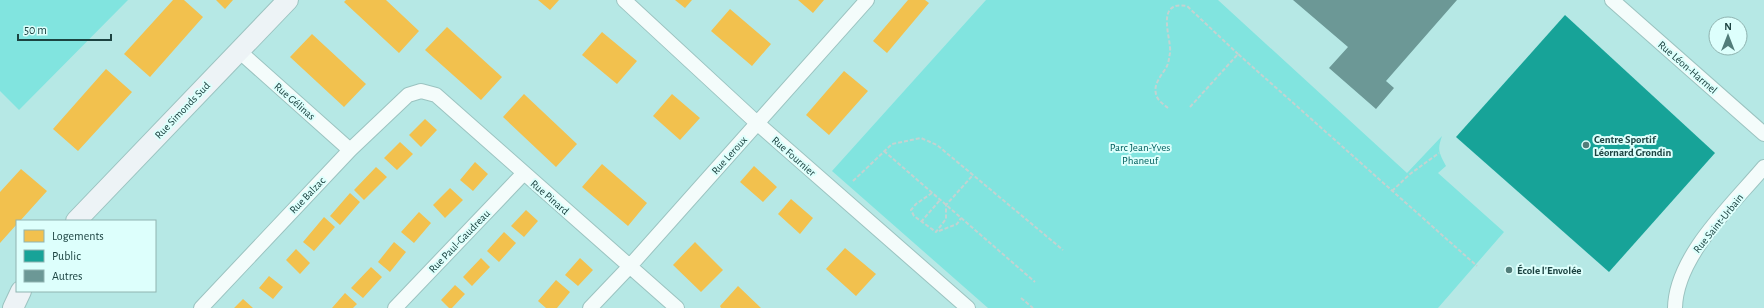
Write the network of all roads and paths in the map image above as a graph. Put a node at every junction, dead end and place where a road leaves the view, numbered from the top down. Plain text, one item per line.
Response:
1 (288, 0) edge
2 (624, 0) edge
3 (867, 0) edge
4 (1612, 0) edge
5 (1173, 2) dead end
6 (1169, 5) dead end
7 (239, 51) junction
8 (1238, 54) junction
9 (421, 91) joint
10 (1190, 107) dead end
11 (1168, 108) dead end
12 (757, 123) junction
13 (1764, 134) edge
14 (350, 150) junction
15 (884, 151) junction
16 (1439, 153) dead end
17 (1764, 167) edge
18 (523, 174) junction
19 (973, 175) junction
20 (853, 181) dead end
21 (1392, 191) junction
22 (932, 193) junction
23 (940, 200) junction
24 (946, 206) junction
25 (961, 218) junction
26 (77, 220) edge
27 (921, 222) junction
28 (936, 232) junction
29 (1063, 250) dead end
30 (630, 266) junction
31 (1477, 266) dead end
32 (1035, 282) dead end
33 (21, 292) edge
34 (1021, 298) dead end
35 (13, 308) edge
36 (201, 308) edge
37 (395, 308) edge
38 (590, 308) edge
39 (677, 308) edge
40 (968, 308) edge
41 (1032, 308) edge
42 (1675, 308) edge

1 - 7 street, Rue Simonds Sud
2 - 12 street, Rue Fournier
3 - 12 street, Rue Leroux
4 - 13 street, Rue Léon-Harmel
5 - 8 path
6 - 11 path
7 - 14 street, Rue Gélinas
7 - 26 street, Rue Simonds Sud
8 - 10 path
8 - 21 path
9 - 14 street, Rue Balzac
9 - 18 street, Rue Pinard
12 - 30 street, Rue Leroux
12 - 40 street, Rue Fournier
14 - 36 street, Rue Balzac
15 - 19 path
15 - 20 path
15 - 22 path
16 - 21 path
17 - 42 street, Rue Saint-Urbain
18 - 30 street, Rue Pinard
18 - 37 street, Rue Paul-Gaudreau
19 - 24 path
19 - 29 path
21 - 31 path
22 - 23 path
22 - 27 path
23 - 24 path
23 - 27 path
24 - 25 path
24 - 28 path
25 - 28 path
25 - 32 path
27 - 28 path
30 - 38 street, Rue Leroux
30 - 39 street, Rue Pinard
33 - 35 street
34 - 41 path

